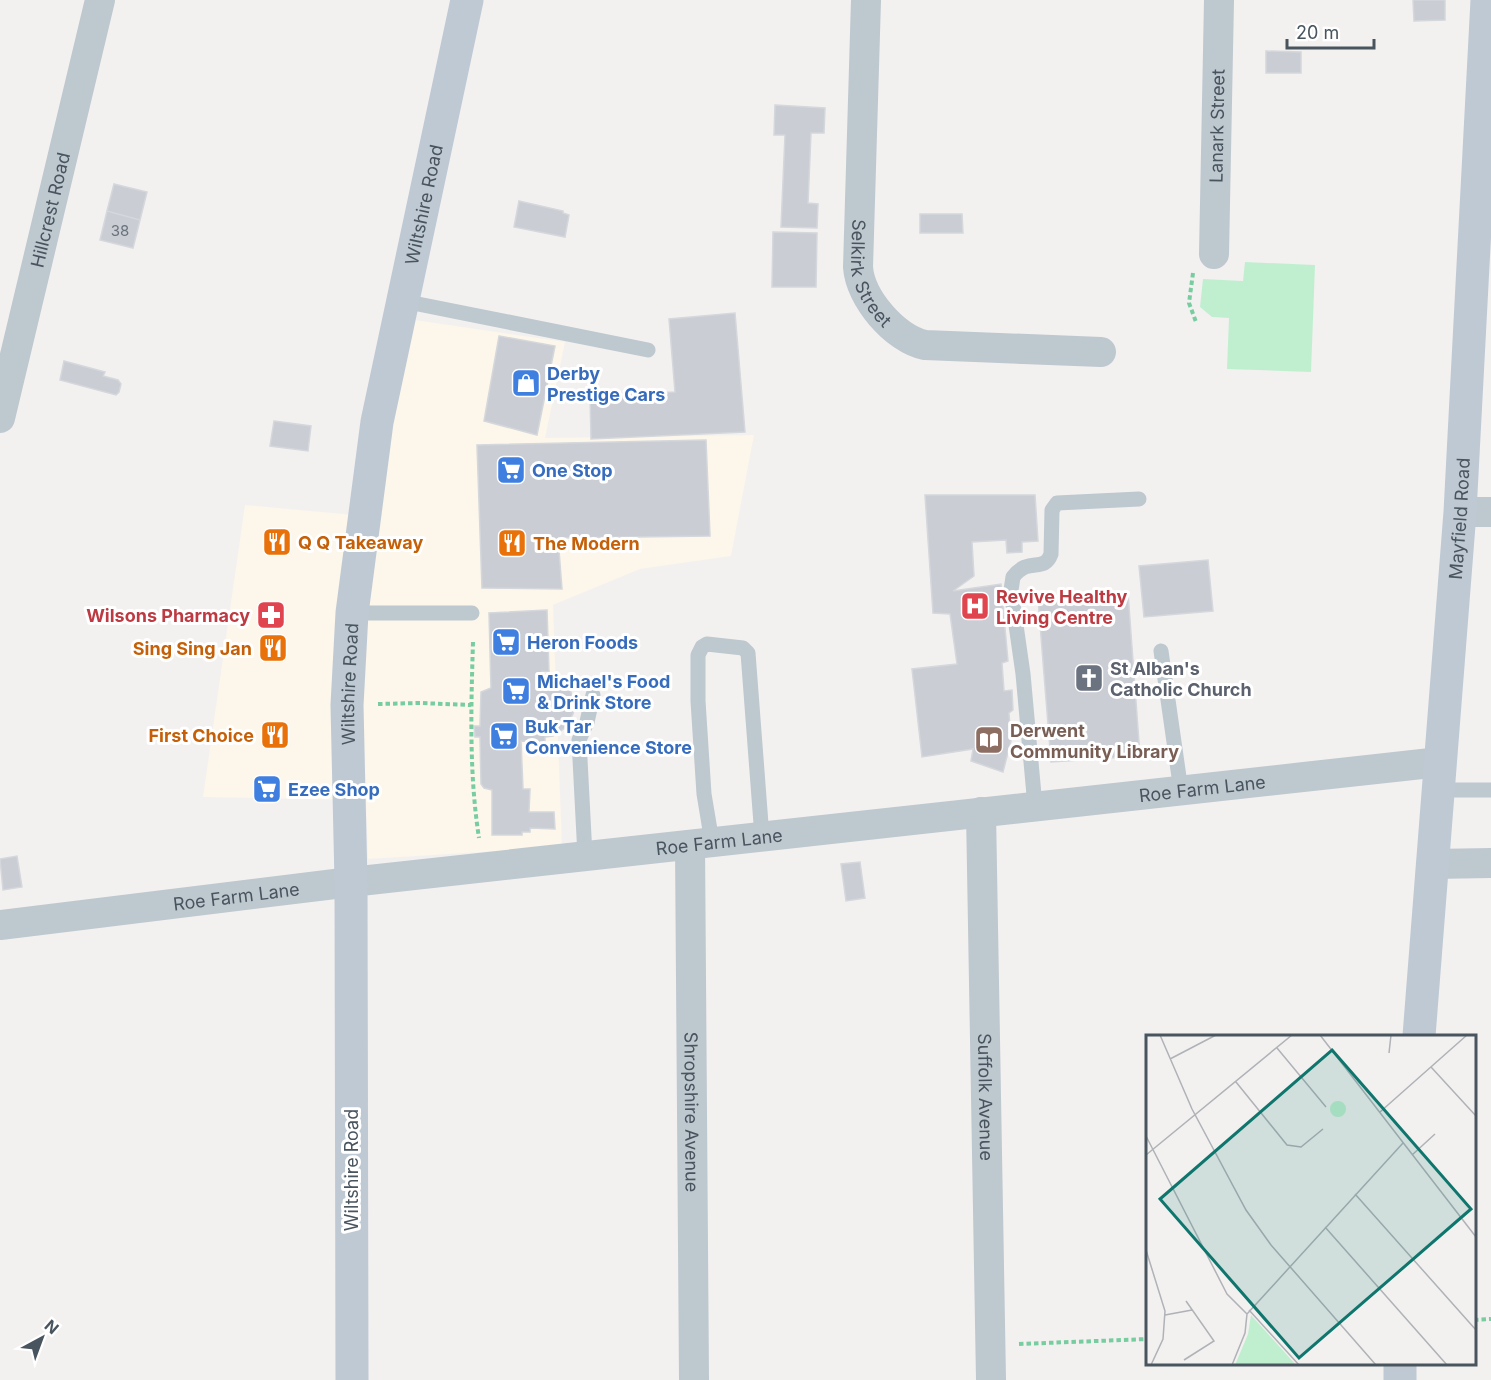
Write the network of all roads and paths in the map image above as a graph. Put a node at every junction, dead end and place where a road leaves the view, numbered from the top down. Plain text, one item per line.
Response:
1 (100, 0) edge
2 (467, 0) edge
3 (866, 0) edge
4 (1219, 0) edge
5 (1487, 0) edge
6 (1214, 254) joint
7 (403, 301) junction
8 (1196, 322) dead end
9 (648, 350) dead end
10 (1101, 352) dead end
11 (0, 418) edge
12 (1139, 499) dead end
13 (1475, 512) edge
14 (352, 613) junction
15 (472, 613) dead end
16 (473, 642) dead end
17 (1161, 651) dead end
18 (592, 695) dead end
19 (347, 705) junction
20 (471, 705) junction
21 (1439, 776) junction
22 (1491, 790) edge
23 (1181, 791) junction
24 (1035, 806) junction
25 (981, 813) junction
26 (762, 837) junction
27 (701, 843) junction
28 (585, 856) junction
29 (1491, 863) edge
30 (1433, 864) junction
31 (484, 867) junction
32 (351, 882) junction
33 (0, 925) edge
34 (1419, 1035) edge
35 (1491, 1319) edge
36 (1476, 1320) edge
37 (1146, 1339) edge
38 (992, 1345) junction
39 (352, 1380) edge
40 (694, 1380) edge
41 (992, 1380) edge

1 - 11 street, Hillcrest Road
2 - 7 street, Wiltshire Road
3 - 10 street, Selkirk Street
4 - 6 street, Lanark Street
5 - 13 street, Mayfield Road
6 - 8 path
7 - 9 lane
7 - 14 street, Wiltshire Road
12 - 24 lane
13 - 21 street, Mayfield Road
14 - 15 lane
14 - 19 street, Wiltshire Road
16 - 20 path
17 - 23 lane
18 - 28 lane
19 - 20 path
19 - 32 street, Wiltshire Road
20 - 31 path
21 - 22 lane
21 - 23 street, Roe Farm Lane
21 - 30 street, Mayfield Road
23 - 24 street, Roe Farm Lane
24 - 25 street, Roe Farm Lane
25 - 26 street, Roe Farm Lane
25 - 38 street, Suffolk Avenue
26 - 27 street, Roe Farm Lane
26 - 27 lane
27 - 28 street, Roe Farm Lane
27 - 40 street, Shropshire Avenue
28 - 31 street, Roe Farm Lane
29 - 30 street
30 - 34 street, Mayfield Road
31 - 32 street, Roe Farm Lane
32 - 33 street, Roe Farm Lane
32 - 39 street, Wiltshire Road
35 - 36 path
37 - 38 path
38 - 41 street, Suffolk Avenue

